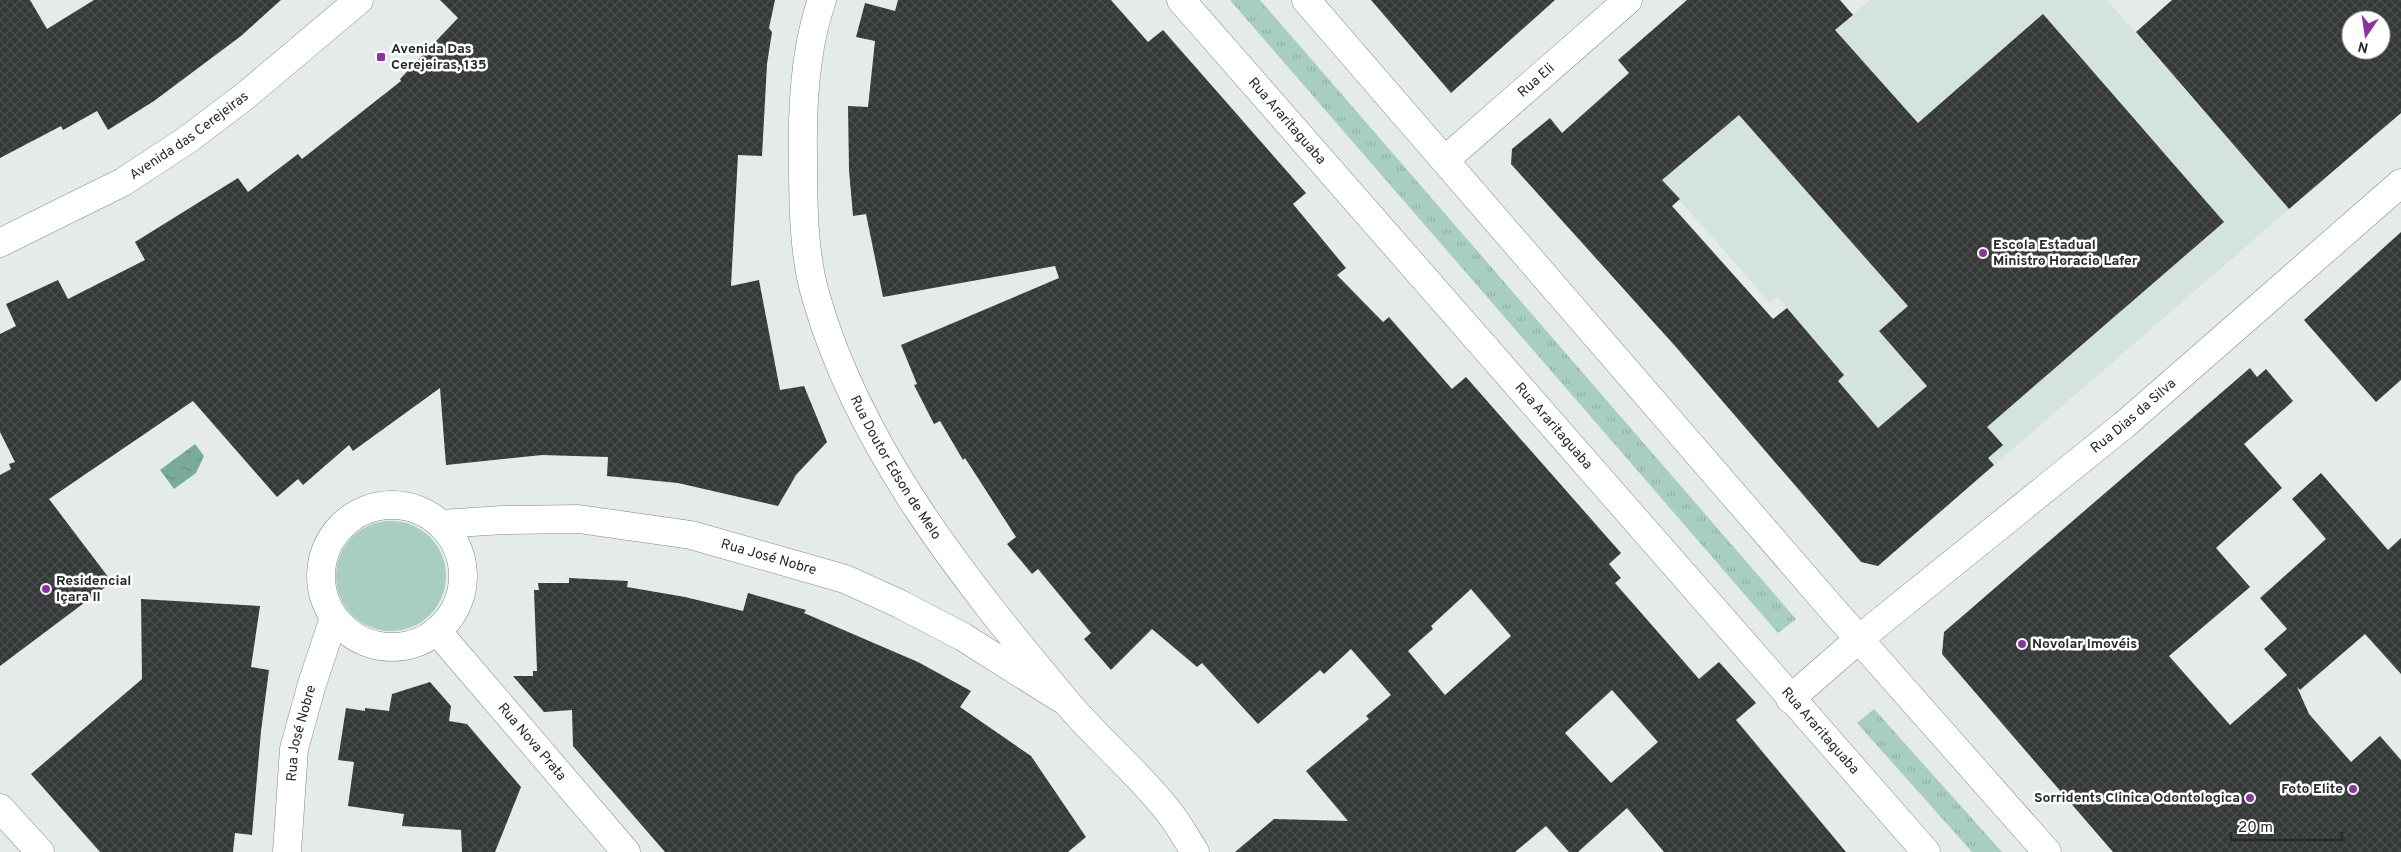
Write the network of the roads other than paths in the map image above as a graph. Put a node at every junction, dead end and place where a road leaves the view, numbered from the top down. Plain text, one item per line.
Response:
1 (359, 0) edge
2 (822, 0) edge
3 (1181, 0) edge
4 (1306, 0) edge
5 (1628, 0) edge
6 (1445, 160) junction
7 (2401, 183) edge
8 (0, 243) edge
9 (441, 524) junction
10 (334, 618) junction
11 (437, 631) junction
12 (1859, 640) junction
13 (1790, 699) junction
14 (1066, 701) junction
15 (0, 808) edge
16 (40, 852) edge
17 (287, 852) edge
18 (626, 852) edge
19 (1195, 852) edge
20 (1926, 852) edge
21 (2047, 852) edge

1 - 8 street, Avenida das Cerejeiras
2 - 14 street, Rua Doutor Edson de Melo
3 - 13 street, Rua Araritaguaba
4 - 6 street
5 - 6 street, Rua Eli
6 - 12 street
7 - 12 street, Rua Dias da Silva
9 - 10 street
9 - 11 street
9 - 14 street, Rua José Nobre
10 - 11 street
10 - 17 street, Rua José Nobre
11 - 18 street, Rua Nova Prata
12 - 13 street, Rua Dias da Silva
12 - 21 street
13 - 20 street, Rua Araritaguaba
14 - 19 street, Rua Doutor Edson de Melo
15 - 16 street

